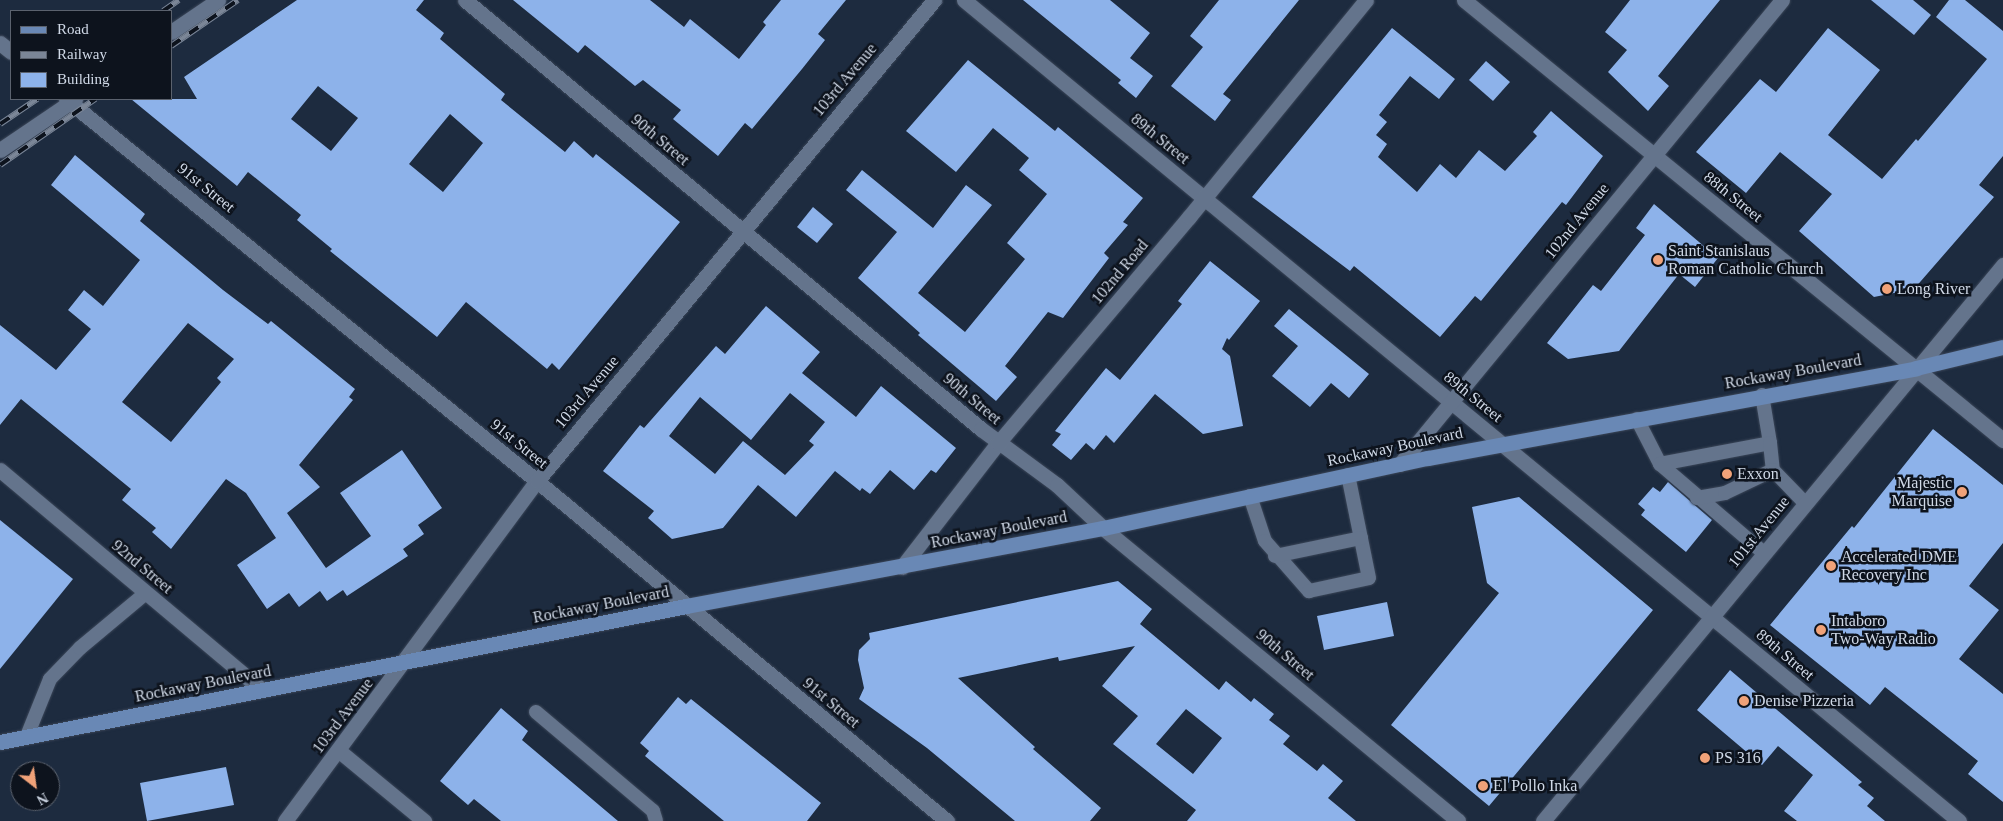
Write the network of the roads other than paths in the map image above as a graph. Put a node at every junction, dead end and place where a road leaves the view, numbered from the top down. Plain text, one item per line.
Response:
1 (218, 0) edge
2 (465, 0) edge
3 (934, 0) edge
4 (964, 0) edge
5 (1366, 0) edge
6 (1464, 0) edge
7 (1782, 0) edge
8 (172, 31) edge
9 (0, 43) edge
10 (10, 51) edge
11 (71, 100) edge
12 (0, 150) edge
13 (1654, 155) junction
14 (1205, 199) junction
15 (742, 231) junction
16 (2003, 265) edge
17 (2003, 346) edge
18 (1916, 368) junction
19 (1762, 395) junction
20 (1451, 402) junction
21 (1637, 419) junction
22 (2003, 440) edge
23 (998, 443) junction
24 (1770, 443) junction
25 (1502, 444) junction
26 (1400, 464) junction
27 (1660, 464) junction
28 (0, 470) edge
29 (1773, 470) junction
30 (1348, 475) junction
31 (537, 481) junction
32 (1250, 496) junction
33 (1697, 498) junction
34 (1805, 503) junction
35 (1103, 528) junction
36 (1361, 538) junction
37 (1764, 553) junction
38 (1275, 556) junction
39 (902, 567) junction
40 (146, 593) junction
41 (686, 606) junction
42 (1712, 617) junction
43 (406, 662) junction
44 (262, 690) junction
45 (536, 712) dead end
46 (27, 736) junction
47 (0, 742) edge
48 (338, 750) junction
49 (286, 821) edge
50 (424, 821) edge
51 (656, 821) edge
52 (947, 821) edge
53 (1458, 821) edge
54 (1543, 821) edge
55 (1960, 821) edge

1 - 8 street
2 - 15 street, 90th Street
3 - 15 street, 103rd Avenue
4 - 14 street, 89th Street
5 - 14 street, 102nd Road
6 - 13 street, 88th Street
7 - 13 street, 102nd Avenue
9 - 10 street
11 - 12 street
11 - 31 street, 91st Street
13 - 18 street, 88th Street
13 - 20 street, 102nd Avenue
14 - 20 street, 89th Street
14 - 23 street, 102nd Road
15 - 23 street, 90th Street
15 - 31 street, 103rd Avenue
16 - 18 street, 101st Avenue
17 - 18 main road, Rockaway Boulevard
18 - 19 main road, Rockaway Boulevard
18 - 22 street, 88th Street
18 - 34 street, 101st Avenue
19 - 21 main road, Rockaway Boulevard
19 - 24 lane
20 - 25 street, 89th Street
20 - 26 street, 102nd Avenue
21 - 25 main road, Rockaway Boulevard
21 - 27 lane
23 - 35 street, 90th Street
23 - 39 street, 102nd Road
24 - 27 lane
24 - 29 lane
25 - 26 main road, Rockaway Boulevard
25 - 42 street, 89th Street
26 - 30 main road, Rockaway Boulevard
27 - 33 lane
28 - 40 street, 92nd Street
29 - 33 lane
29 - 34 lane
30 - 32 main road, Rockaway Boulevard
30 - 36 lane
31 - 41 street, 91st Street
31 - 43 street, 103rd Avenue
32 - 35 main road, Rockaway Boulevard
32 - 38 lane
33 - 37 lane
34 - 37 street, 101st Avenue
35 - 39 main road, Rockaway Boulevard
35 - 53 street, 90th Street
36 - 38 lane
36 - 38 lane
37 - 42 street, 101st Avenue
39 - 41 main road, Rockaway Boulevard
40 - 44 street, 92nd Street
40 - 46 lane
41 - 43 main road, Rockaway Boulevard
41 - 52 street, 91st Street
42 - 54 street, 101st Avenue
42 - 55 street, 89th Street
43 - 44 main road, Rockaway Boulevard
43 - 48 street, 103rd Avenue
44 - 46 main road, Rockaway Boulevard
45 - 51 lane
46 - 47 main road, Rockaway Boulevard
48 - 49 street, 103rd Avenue
48 - 50 street

